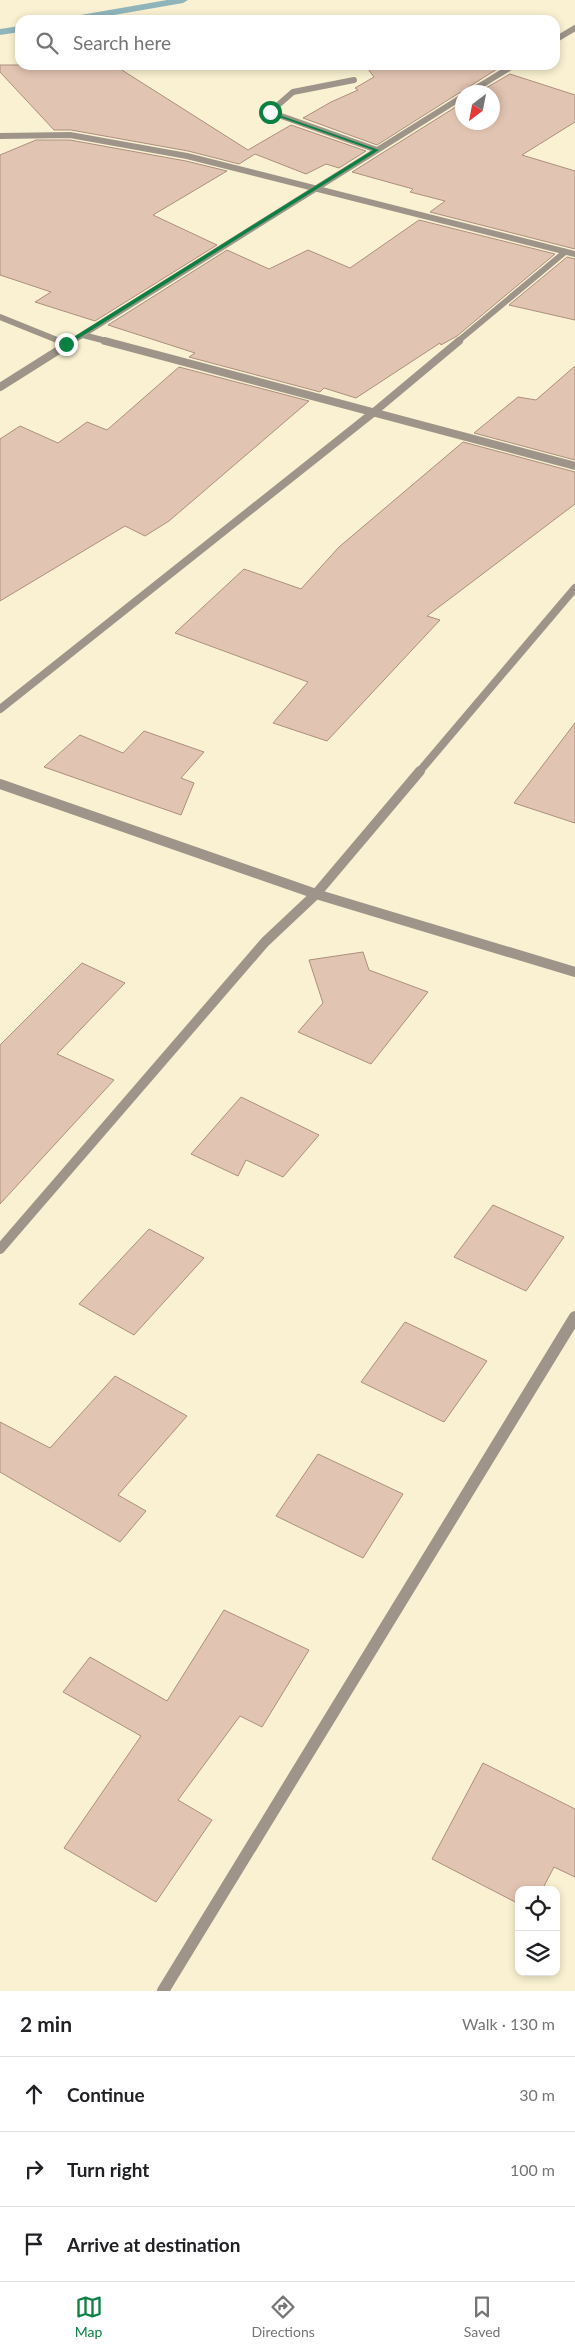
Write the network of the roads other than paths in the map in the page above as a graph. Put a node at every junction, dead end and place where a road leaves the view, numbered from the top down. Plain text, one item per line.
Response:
1 (575, 28) edge
2 (560, 37) edge
3 (506, 70) edge
4 (354, 80) dead end
5 (481, 85) edge
6 (455, 101) edge
7 (0, 136) edge
8 (377, 150) junction
9 (315, 188) junction
10 (565, 252) junction
11 (575, 254) edge
12 (0, 317) edge
13 (82, 335) junction
14 (66, 344) junction
15 (0, 387) edge
16 (374, 412) junction
17 (575, 466) edge
18 (575, 588) edge
19 (0, 708) edge
20 (0, 784) edge
21 (316, 894) junction
22 (575, 972) edge
23 (0, 1249) edge
24 (575, 1317) edge
25 (163, 1991) edge

1 - 2 street
3 - 5 street
4 - 8 street
6 - 8 street
7 - 9 street
8 - 9 street
9 - 10 street
9 - 13 street
10 - 11 street
10 - 16 street
12 - 14 street
13 - 14 street
13 - 16 street
14 - 15 street
16 - 17 street
16 - 19 street
18 - 21 street
20 - 21 street
21 - 22 street
21 - 23 street
24 - 25 street

